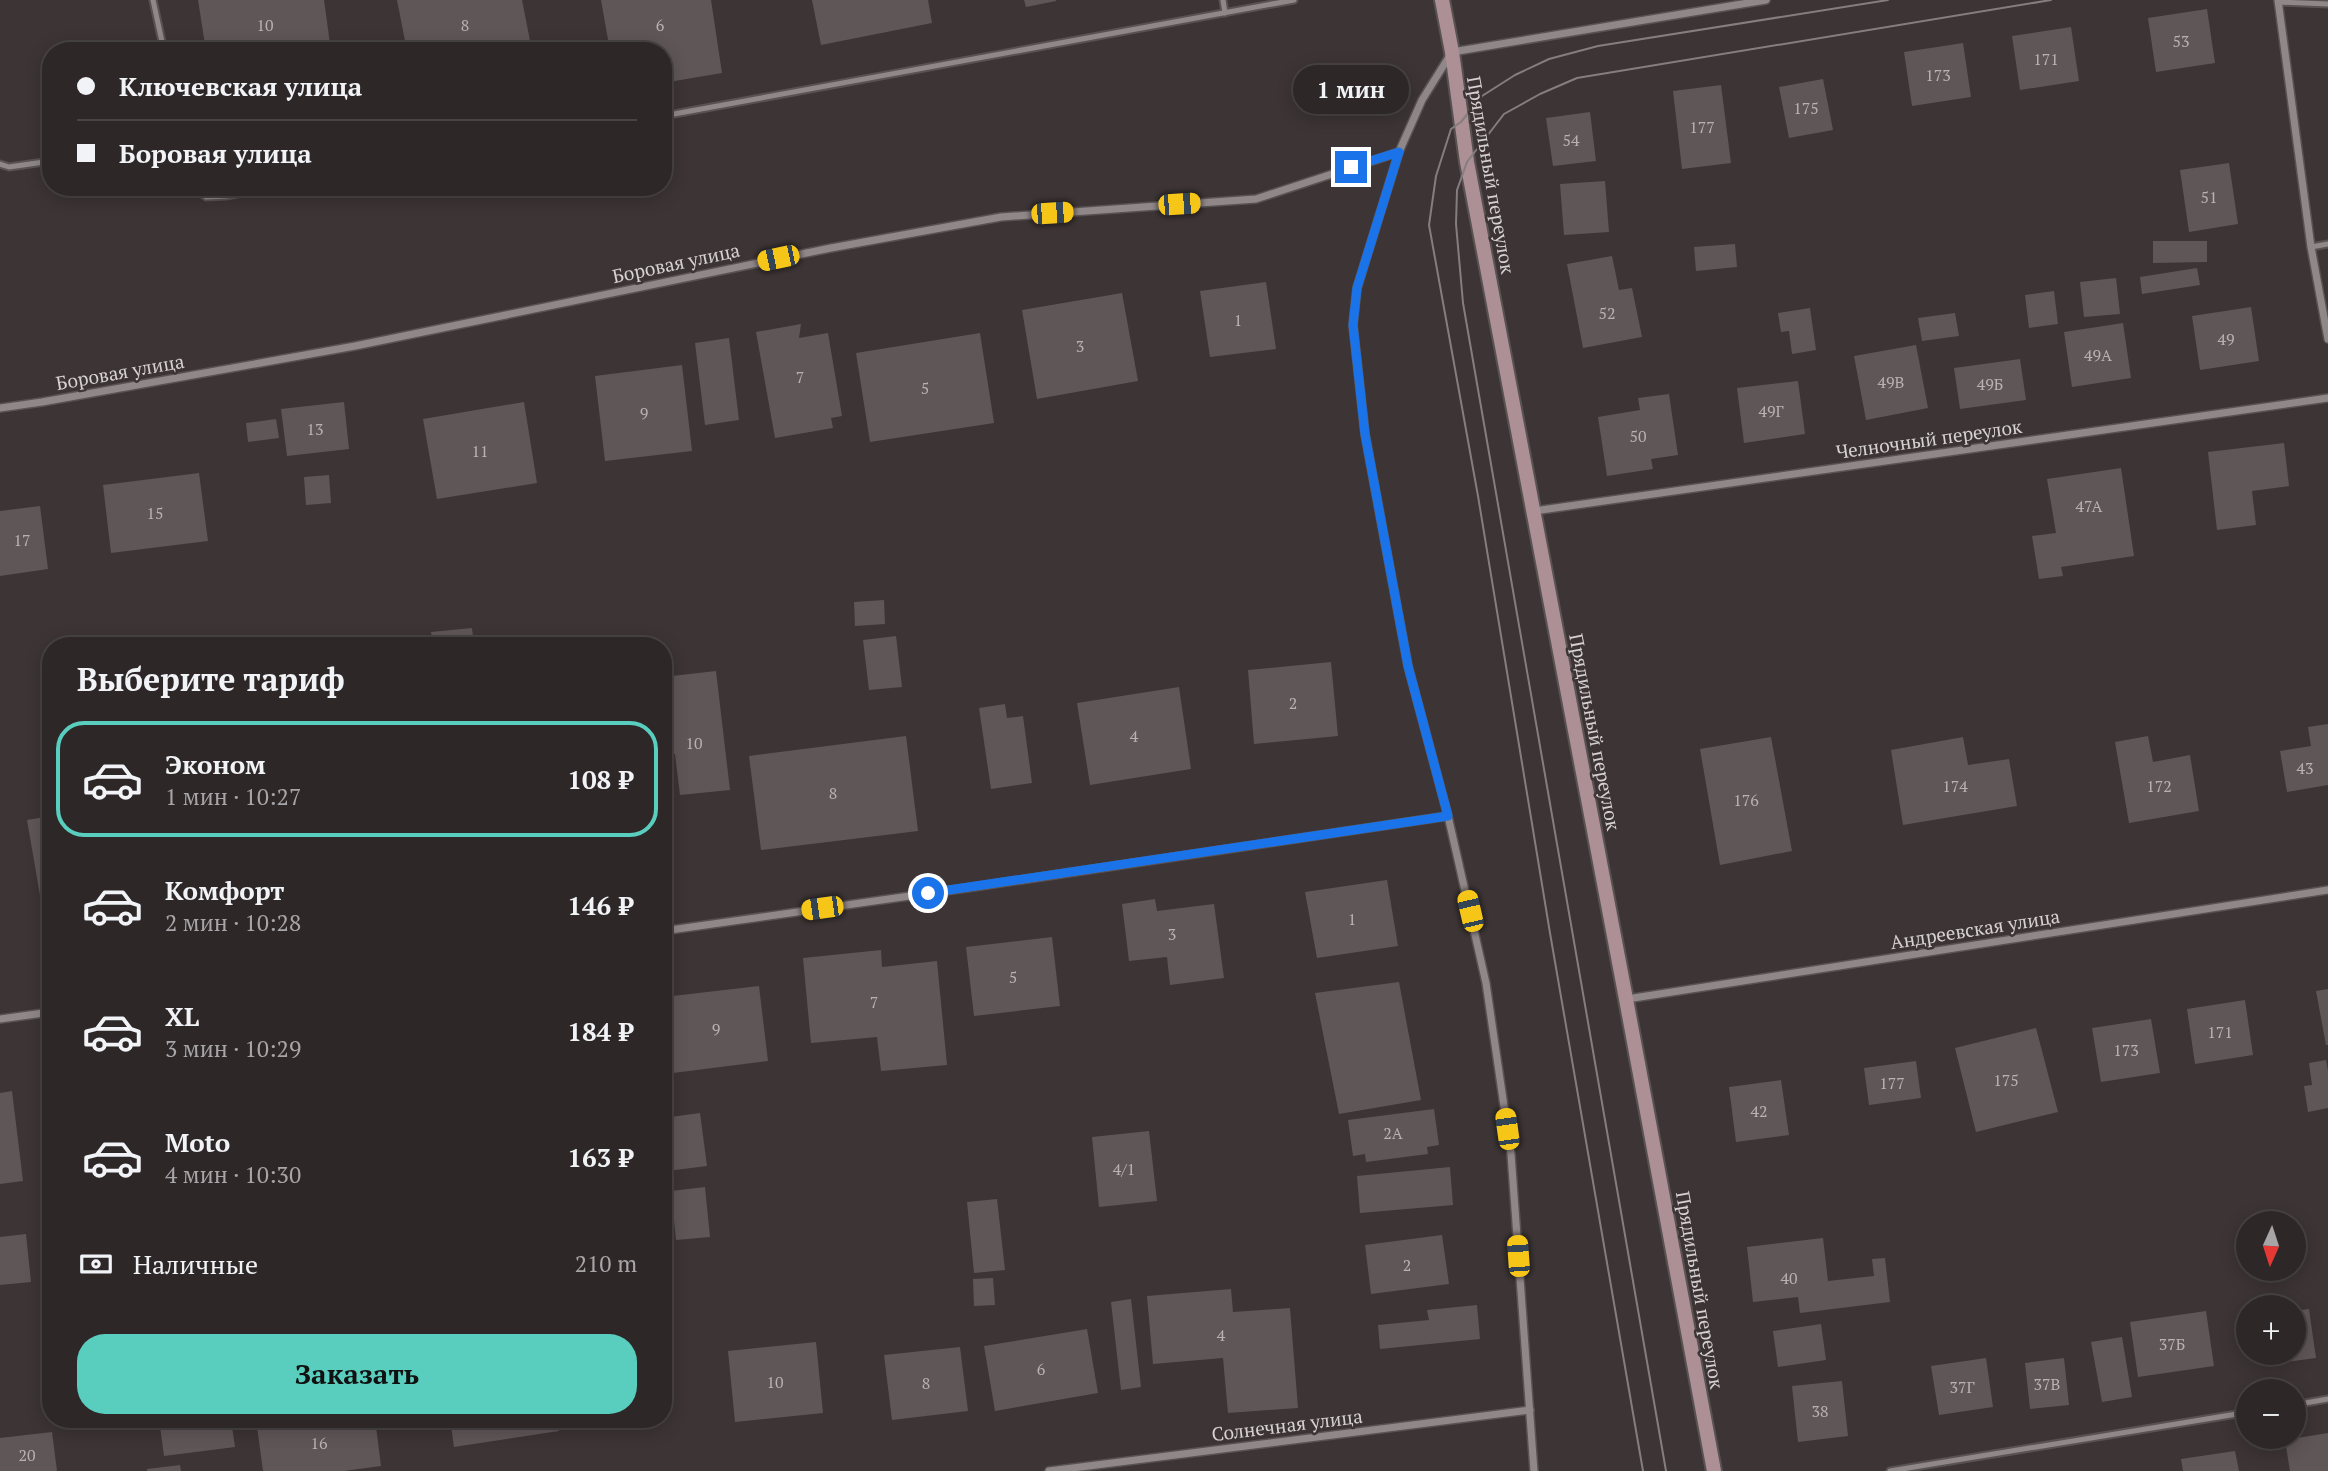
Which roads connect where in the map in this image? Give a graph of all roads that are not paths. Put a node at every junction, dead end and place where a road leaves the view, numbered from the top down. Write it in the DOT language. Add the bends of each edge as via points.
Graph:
graph roads {
  1 [pos="153,0"];
  2 [pos="1223,0"];
  3 [pos="1294,0"];
  4 [pos="1442,0"];
  5 [pos="1766,0"];
  6 [pos="2278,1"];
  7 [pos="2328,4"];
  8 [pos="1225,13"];
  9 [pos="162,42"];
  10 [pos="1452,52"];
  11 [pos="672,114"];
  12 [pos="1399,152"];
  13 [pos="42,162"];
  14 [pos="0,164"];
  15 [pos="205,196"];
  16 [pos="226,196"];
  17 [pos="2328,244"];
  18 [pos="2311,247"];
  19 [pos="2328,339"];
  20 [pos="2328,398"];
  21 [pos="0,408"];
  22 [pos="1534,512"];
  23 [pos="1448,816"];
  24 [pos="2328,890"];
  25 [pos="672,930"];
  26 [pos="1626,999"];
  27 [pos="42,1013"];
  28 [pos="0,1019"];
  29 [pos="2328,1399"];
  30 [pos="2306,1403"];
  31 [pos="1530,1410"];
  32 [pos="2236,1414"];
  33 [pos="1049,1471"];
  34 [pos="1534,1471"];
  35 [pos="1713,1471"];
  36 [pos="1890,1471"];
  1 -- 9 [label="lane"];
  2 -- 8 [label="lane"];
  3 -- 8 [label="lane"];
  4 -- 10 [label="street, Прядильный переулок"];
  5 -- 10 [label="street"];
  6 -- 7 [label="lane"];
  6 -- 18 [label="street"];
  8 -- 11 [label="lane"];
  10 -- 12 [label="street" via="1422,100"];
  10 -- 22 [label="street, Прядильный переулок" via="1467,162"];
  12 -- 21 [label="street, Боровая улица" via="1256,199 1001,216 355,346"];
  12 -- 23 [label="street" via="1357,288 1353,325 1365,434 1405,652"];
  13 -- 14 [label="lane"];
  15 -- 16 [label="lane"];
  17 -- 18 [label="lane"];
  18 -- 19 [label="street"];
  20 -- 22 [label="street, Челночный переулок"];
  22 -- 26 [label="street, Прядильный переулок"];
  23 -- 25 [label="street"];
  23 -- 31 [label="street" via="1486,983 1511,1154"];
  24 -- 26 [label="street, Андреевская улица"];
  26 -- 35 [label="street, Прядильный переулок"];
  27 -- 28 [label="street"];
  29 -- 30 [label="lane"];
  31 -- 33 [label="street, Солнечная улица"];
  31 -- 34 [label="street"];
  32 -- 36 [label="lane"];
}
